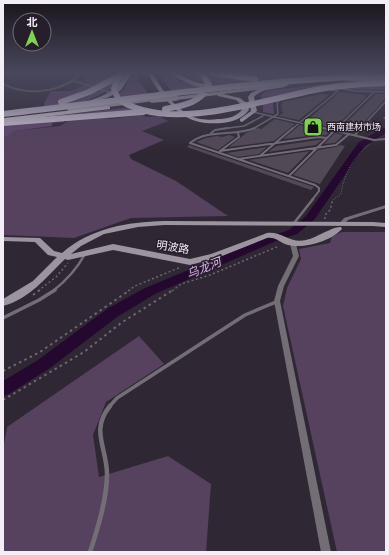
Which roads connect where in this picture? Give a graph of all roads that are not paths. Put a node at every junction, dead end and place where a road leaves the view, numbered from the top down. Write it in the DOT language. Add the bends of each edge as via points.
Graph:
graph roads {
  1 [pos="70,99"];
  2 [pos="100,99"];
  3 [pos="119,99"];
  4 [pos="127,99"];
  5 [pos="153,99"];
  6 [pos="160,99"];
  7 [pos="168,99"];
  8 [pos="184,99"];
  9 [pos="198,99"];
  10 [pos="235,99"];
  11 [pos="252,99"];
  12 [pos="281,99"];
  13 [pos="285,99"];
  14 [pos="328,99"];
  15 [pos="367,99"];
  16 [pos="386,101"];
  17 [pos="69,109"];
  18 [pos="253,112"];
  19 [pos="3,113"];
  20 [pos="264,116"];
  21 [pos="276,116"];
  22 [pos="3,121"];
  23 [pos="300,122"];
  24 [pos="336,131"];
  25 [pos="211,133"];
  26 [pos="237,133"];
  27 [pos="349,134"];
  28 [pos="355,135"];
  29 [pos="327,138"];
  30 [pos="386,140"];
  31 [pos="276,143"];
  32 [pos="319,147"];
  33 [pos="219,152"];
  34 [pos="260,156"];
  35 [pos="238,159"];
  36 [pos="289,176"];
  37 [pos="386,206"];
  38 [pos="295,223"];
  39 [pos="386,225"];
  40 [pos="340,227"];
  41 [pos="3,239"];
  42 [pos="290,243"];
  43 [pos="85,254"];
  44 [pos="63,256"];
  45 [pos="277,301"];
  46 [pos="3,303"];
  47 [pos="3,318"];
  48 [pos="90,552"];
  49 [pos="326,552"];
  1 -- 19 [label="highway, bridge"];
  2 -- 17 [label="main road"];
  3 -- 12 [label="highway, bridge" via="144,110 180,114 235,109"];
  4 -- 19 [label="highway, bridge"];
  5 -- 17 [label="main road, bridge"];
  6 -- 18 [label="main road" via="175,116 204,124 226,123 242,119"];
  7 -- 10 [label="main road" via="182,114 206,121 239,116 247,109 243,102"];
  8 -- 22 [label="highway, bridge"];
  9 -- 22 [label="highway, bridge" via="178,106 137,112"];
  11 -- 18 [label="main road"];
  13 -- 21 [label="lane" via="277,103"];
  14 -- 23 [label="lane"];
  15 -- 24 [label="lane"];
  16 -- 28 [label="lane"];
  17 -- 19 [label="highway"];
  17 -- 22 [label="highway"];
  18 -- 21 [label="lane"];
  20 -- 25 [label="lane" via="248,124"];
  21 -- 23 [label="lane"];
  21 -- 26 [label="lane" via="259,127"];
  23 -- 24 [label="lane"];
  23 -- 31 [label="lane"];
  24 -- 27 [label="lane"];
  24 -- 29 [label="lane"];
  25 -- 26 [label="lane"];
  25 -- 33 [label="lane" via="201,135 190,143"];
  26 -- 33 [label="lane" via="239,137"];
  27 -- 28 [label="lane"];
  27 -- 32 [label="lane" via="339,143"];
  28 -- 30 [label="lane"];
  29 -- 31 [label="lane"];
  29 -- 32 [label="lane"];
  31 -- 33 [label="lane"];
  31 -- 34 [label="lane"];
  32 -- 34 [label="lane"];
  32 -- 36 [label="lane"];
  33 -- 35 [label="lane"];
  34 -- 35 [label="lane"];
  35 -- 36 [label="lane"];
  36 -- 38 [label="lane" via="319,188 319,192"];
  37 -- 40 [label="street" via="346,219"];
  38 -- 40 [label="street" via="325,221"];
  38 -- 44 [label="street" via="130,225 93,236"];
  39 -- 40 [label="street"];
  40 -- 42 [label="street" via="304,243"];
  41 -- 44 [label="street" via="37,240 51,252"];
  42 -- 43 [label="street, 明波路" via="277,235 267,236 200,261 113,247"];
  42 -- 45 [label="street" via="296,256 281,286"];
  43 -- 44 [label="street, 明波路"];
  43 -- 47 [label="lane" via="69,279 40,300"];
  44 -- 46 [label="street" via="29,290"];
  45 -- 48 [label="lane" via="245,315 130,389 117,398 106,411 99,433 107,473 100,522"];
  45 -- 49 [label="street"];
}
